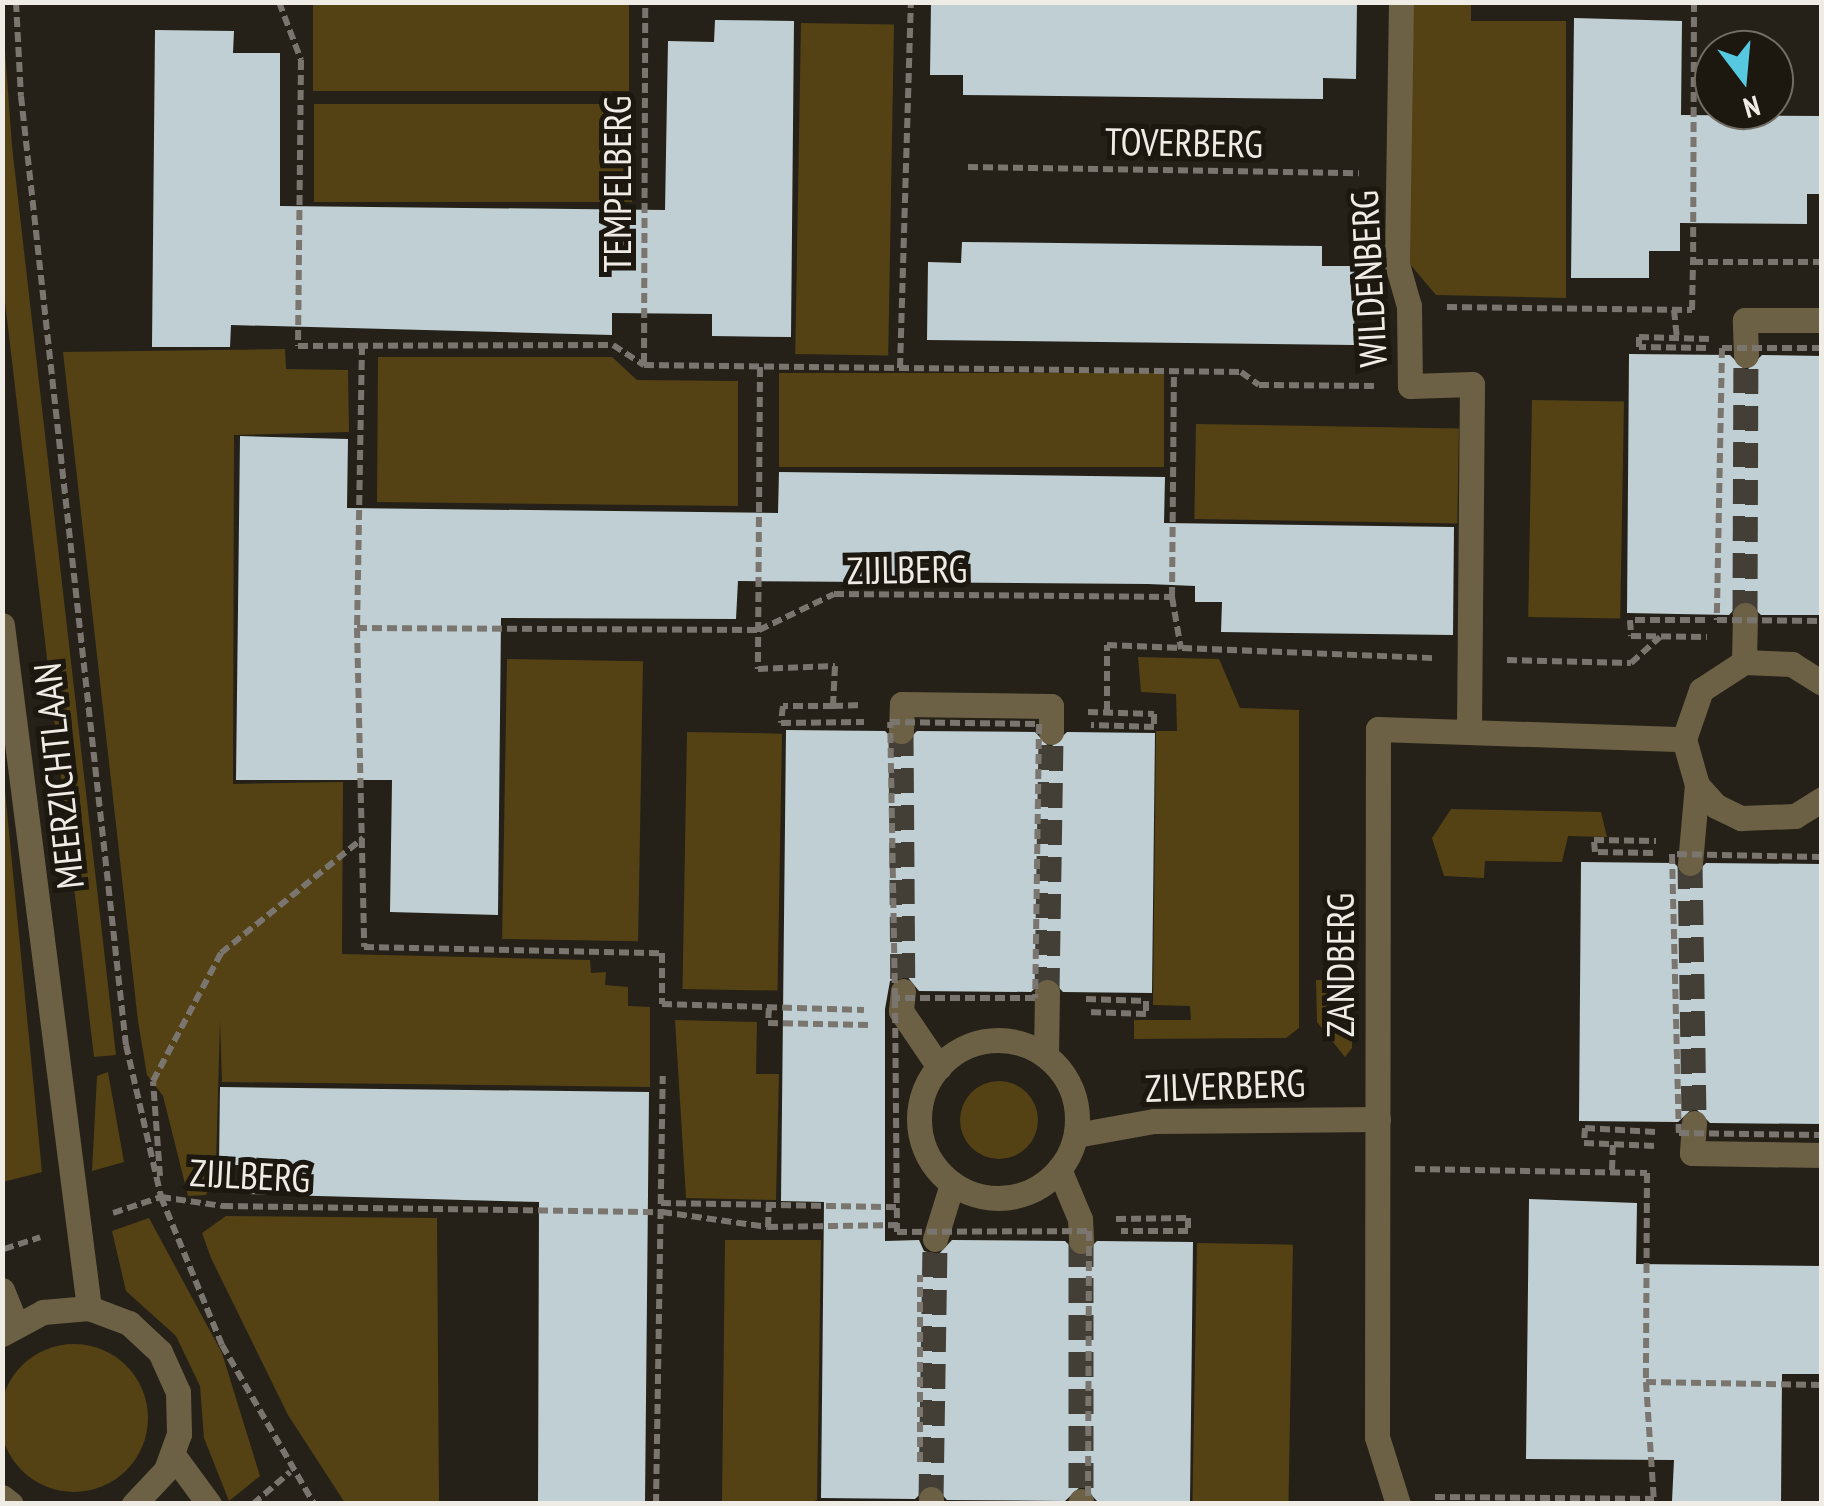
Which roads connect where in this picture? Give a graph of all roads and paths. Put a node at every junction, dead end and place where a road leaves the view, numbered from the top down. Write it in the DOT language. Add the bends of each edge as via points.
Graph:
graph roads {
  1 [pos="16,2"];
  2 [pos="279,2"];
  3 [pos="645,2"];
  4 [pos="911,2"];
  5 [pos="1401,2"];
  6 [pos="1694,2"];
  7 [pos="968,166"];
  8 [pos="1400,174"];
  9 [pos="1693,262"];
  10 [pos="1822,262"];
  11 [pos="1409,306"];
  12 [pos="1674,310"];
  13 [pos="1822,320"];
  14 [pos="1677,338"];
  15 [pos="362,345"];
  16 [pos="1738,347"];
  17 [pos="1822,348"];
  18 [pos="644,365"];
  19 [pos="760,367"];
  20 [pos="900,368"];
  21 [pos="1174,371"];
  22 [pos="1410,386"];
  23 [pos="1172,596"];
  24 [pos="1716,620"];
  25 [pos="1822,621"];
  26 [pos="2,625"];
  27 [pos="357,628"];
  28 [pos="759,630"];
  29 [pos="1660,636"];
  30 [pos="1744,638"];
  31 [pos="1181,650"];
  32 [pos="1471,659"];
  33 [pos="1822,683"];
  34 [pos="833,706"];
  35 [pos="1107,711"];
  36 [pos="898,719"];
  37 [pos="1050,723"];
  38 [pos="1077,725"];
  39 [pos="1468,730"];
  40 [pos="1684,740"];
  41 [pos="1697,785"];
  42 [pos="1822,799"];
  43 [pos="364,838"];
  44 [pos="1685,853"];
  45 [pos="1822,856"];
  46 [pos="1051,1000"];
  47 [pos="899,1007"];
  48 [pos="769,1008"];
  49 [pos="1046,1056"];
  50 [pos="939,1066"];
  51 [pos="663,1076"];
  52 [pos="1378,1119"];
  53 [pos="1688,1134"];
  54 [pos="1822,1135"];
  55 [pos="1076,1136"];
  56 [pos="1613,1145"];
  57 [pos="1822,1155"];
  58 [pos="1059,1169"];
  59 [pos="1378,1169"];
  60 [pos="1612,1170"];
  61 [pos="952,1184"];
  62 [pos="161,1197"];
  63 [pos="770,1204"];
  64 [pos="898,1207"];
  65 [pos="661,1208"];
  66 [pos="768,1227"];
  67 [pos="1083,1230"];
  68 [pos="927,1239"];
  69 [pos="2,1290"];
  70 [pos="89,1308"];
  71 [pos="9,1329"];
  72 [pos="1646,1382"];
  73 [pos="1822,1385"];
  74 [pos="173,1455"];
  75 [pos="920,1466"];
  76 [pos="290,1472"];
  77 [pos="2,1497"];
  78 [pos="1396,1501"];
  79 [pos="1654,1501"];
  80 [pos="1083,1503"];
  81 [pos="11,1504"];
  82 [pos="134,1504"];
  83 [pos="209,1504"];
  84 [pos="253,1504"];
  85 [pos="314,1504"];
  86 [pos="656,1504"];
  1 -- 62 [label="path, MEERZICHTLAAN" via="23,116 126,1044"];
  2 -- 15 [label="path" via="302,60 298,346"];
  3 -- 18 [label="path, TEMPELBERG"];
  4 -- 20 [label="path"];
  5 -- 8 [label="street, WILDENBERG"];
  6 -- 9 [label="path"];
  7 -- 8 [label="path, TOVERBERG"];
  8 -- 11 [label="street, WILDENBERG" via="1397,264"];
  9 -- 10 [label="path"];
  9 -- 12 [label="path" via="1692,310"];
  11 -- 12 [label="path"];
  11 -- 22 [label="street, WILDENBERG"];
  12 -- 14 [label="path"];
  13 -- 16 [label="street" via="1744,320"];
  14 -- 16 [label="path"];
  14 -- 16 [label="path" via="1639,338 1639,347"];
  15 -- 18 [label="path" via="612,345"];
  15 -- 27 [label="path"];
  16 -- 17 [label="path, bridge"];
  16 -- 24 [label="path, bridge"];
  18 -- 19 [label="path"];
  19 -- 20 [label="path"];
  19 -- 28 [label="path"];
  20 -- 21 [label="path"];
  21 -- 22 [label="path" via="1241,372 1259,386"];
  21 -- 23 [label="path"];
  22 -- 32 [label="street, WILDENBERG" via="1472,384"];
  23 -- 28 [label="path, ZIJLBERG" via="834,594"];
  23 -- 31 [label="path"];
  24 -- 25 [label="path, bridge"];
  24 -- 29 [label="path" via="1630,620 1631,636"];
  26 -- 70 [label="street, MEERZICHTLAAN"];
  27 -- 28 [label="path, ZIJLBERG"];
  27 -- 43 [label="path"];
  28 -- 34 [label="path" via="758,669 834,666"];
  29 -- 30 [label="path"];
  29 -- 32 [label="path" via="1631,663"];
  30 -- 33 [label="street"];
  30 -- 40 [label="street" via="1701,690"];
  31 -- 32 [label="path"];
  31 -- 35 [label="path" via="1107,645"];
  32 -- 39 [label="street, WILDENBERG"];
  34 -- 36 [label="path"];
  34 -- 36 [label="path" via="784,706 780,723"];
  36 -- 37 [label="path, bridge"];
  36 -- 37 [label="street" via="1052,706"];
  36 -- 47 [label="path, bridge"];
  37 -- 38 [label="path" via="1154,714 1154,727"];
  37 -- 46 [label="path, bridge"];
  39 -- 40 [label="street, ZANDBERG"];
  39 -- 52 [label="street, ZANDBERG" via="1378,729"];
  40 -- 41 [label="street"];
  41 -- 42 [label="street" via="1716,806 1768,822 1796,816"];
  41 -- 44 [label="street"];
  43 -- 48 [label="path" via="364,947 662,953 662,1004"];
  43 -- 62 [label="path, ZIJLBERG" via="220,953 153,1081"];
  44 -- 44 [label="path" via="1594,840 1595,852"];
  44 -- 45 [label="path, bridge"];
  44 -- 53 [label="path, bridge"];
  46 -- 46 [label="path" via="1146,1001 1146,1014"];
  46 -- 47 [label="path, bridge"];
  46 -- 49 [label="street"];
  47 -- 48 [label="path"];
  47 -- 48 [label="path" via="768,1023"];
  47 -- 50 [label="street"];
  47 -- 64 [label="path, bridge"];
  49 -- 50 [label="street" via="1002,1040 957,1052"];
  49 -- 55 [label="street" via="1072,1092"];
  50 -- 61 [label="street" via="918,1115 928,1154"];
  51 -- 65 [label="path"];
  52 -- 55 [label="street, ZILVERBERG" via="1154,1121"];
  52 -- 59 [label="street, ZANDBERG"];
  53 -- 54 [label="path, bridge"];
  53 -- 56 [label="path"];
  53 -- 56 [label="path" via="1584,1128 1584,1143"];
  53 -- 57 [label="street" via="1692,1153"];
  55 -- 58 [label="street"];
  56 -- 60 [label="path"];
  58 -- 61 [label="street" via="1020,1195 973,1194"];
  58 -- 67 [label="street"];
  59 -- 60 [label="path"];
  59 -- 78 [label="street, ZANDBERG" via="1378,1437"];
  60 -- 72 [label="path" via="1647,1173"];
  61 -- 68 [label="street"];
  62 -- 65 [label="path, ZIJLBERG" via="223,1206"];
  62 -- 76 [label="path, MEERZICHTLAAN" via="222,1345"];
  63 -- 64 [label="path"];
  63 -- 65 [label="path"];
  63 -- 66 [label="path"];
  64 -- 68 [label="path, bridge" via="897,1232"];
  65 -- 66 [label="path, ZIJLBERG"];
  65 -- 86 [label="path"];
  66 -- 68 [label="path, ZIJLBERG"];
  67 -- 67 [label="path" via="1188,1218 1188,1231"];
  67 -- 68 [label="path, ZIJLBERG, bridge"];
  67 -- 80 [label="path, bridge"];
  68 -- 75 [label="path"];
  69 -- 71 [label="street"];
  70 -- 71 [label="street" via="58,1308"];
  70 -- 74 [label="street" via="129,1323 172,1371 180,1413"];
  72 -- 73 [label="path"];
  72 -- 79 [label="path"];
  74 -- 82 [label="street"];
  74 -- 83 [label="street"];
  76 -- 84 [label="path"];
  76 -- 85 [label="path, MEERZICHTLAAN"];
  77 -- 81 [label="street"];
  78 -- 79 [label="path"];
}
